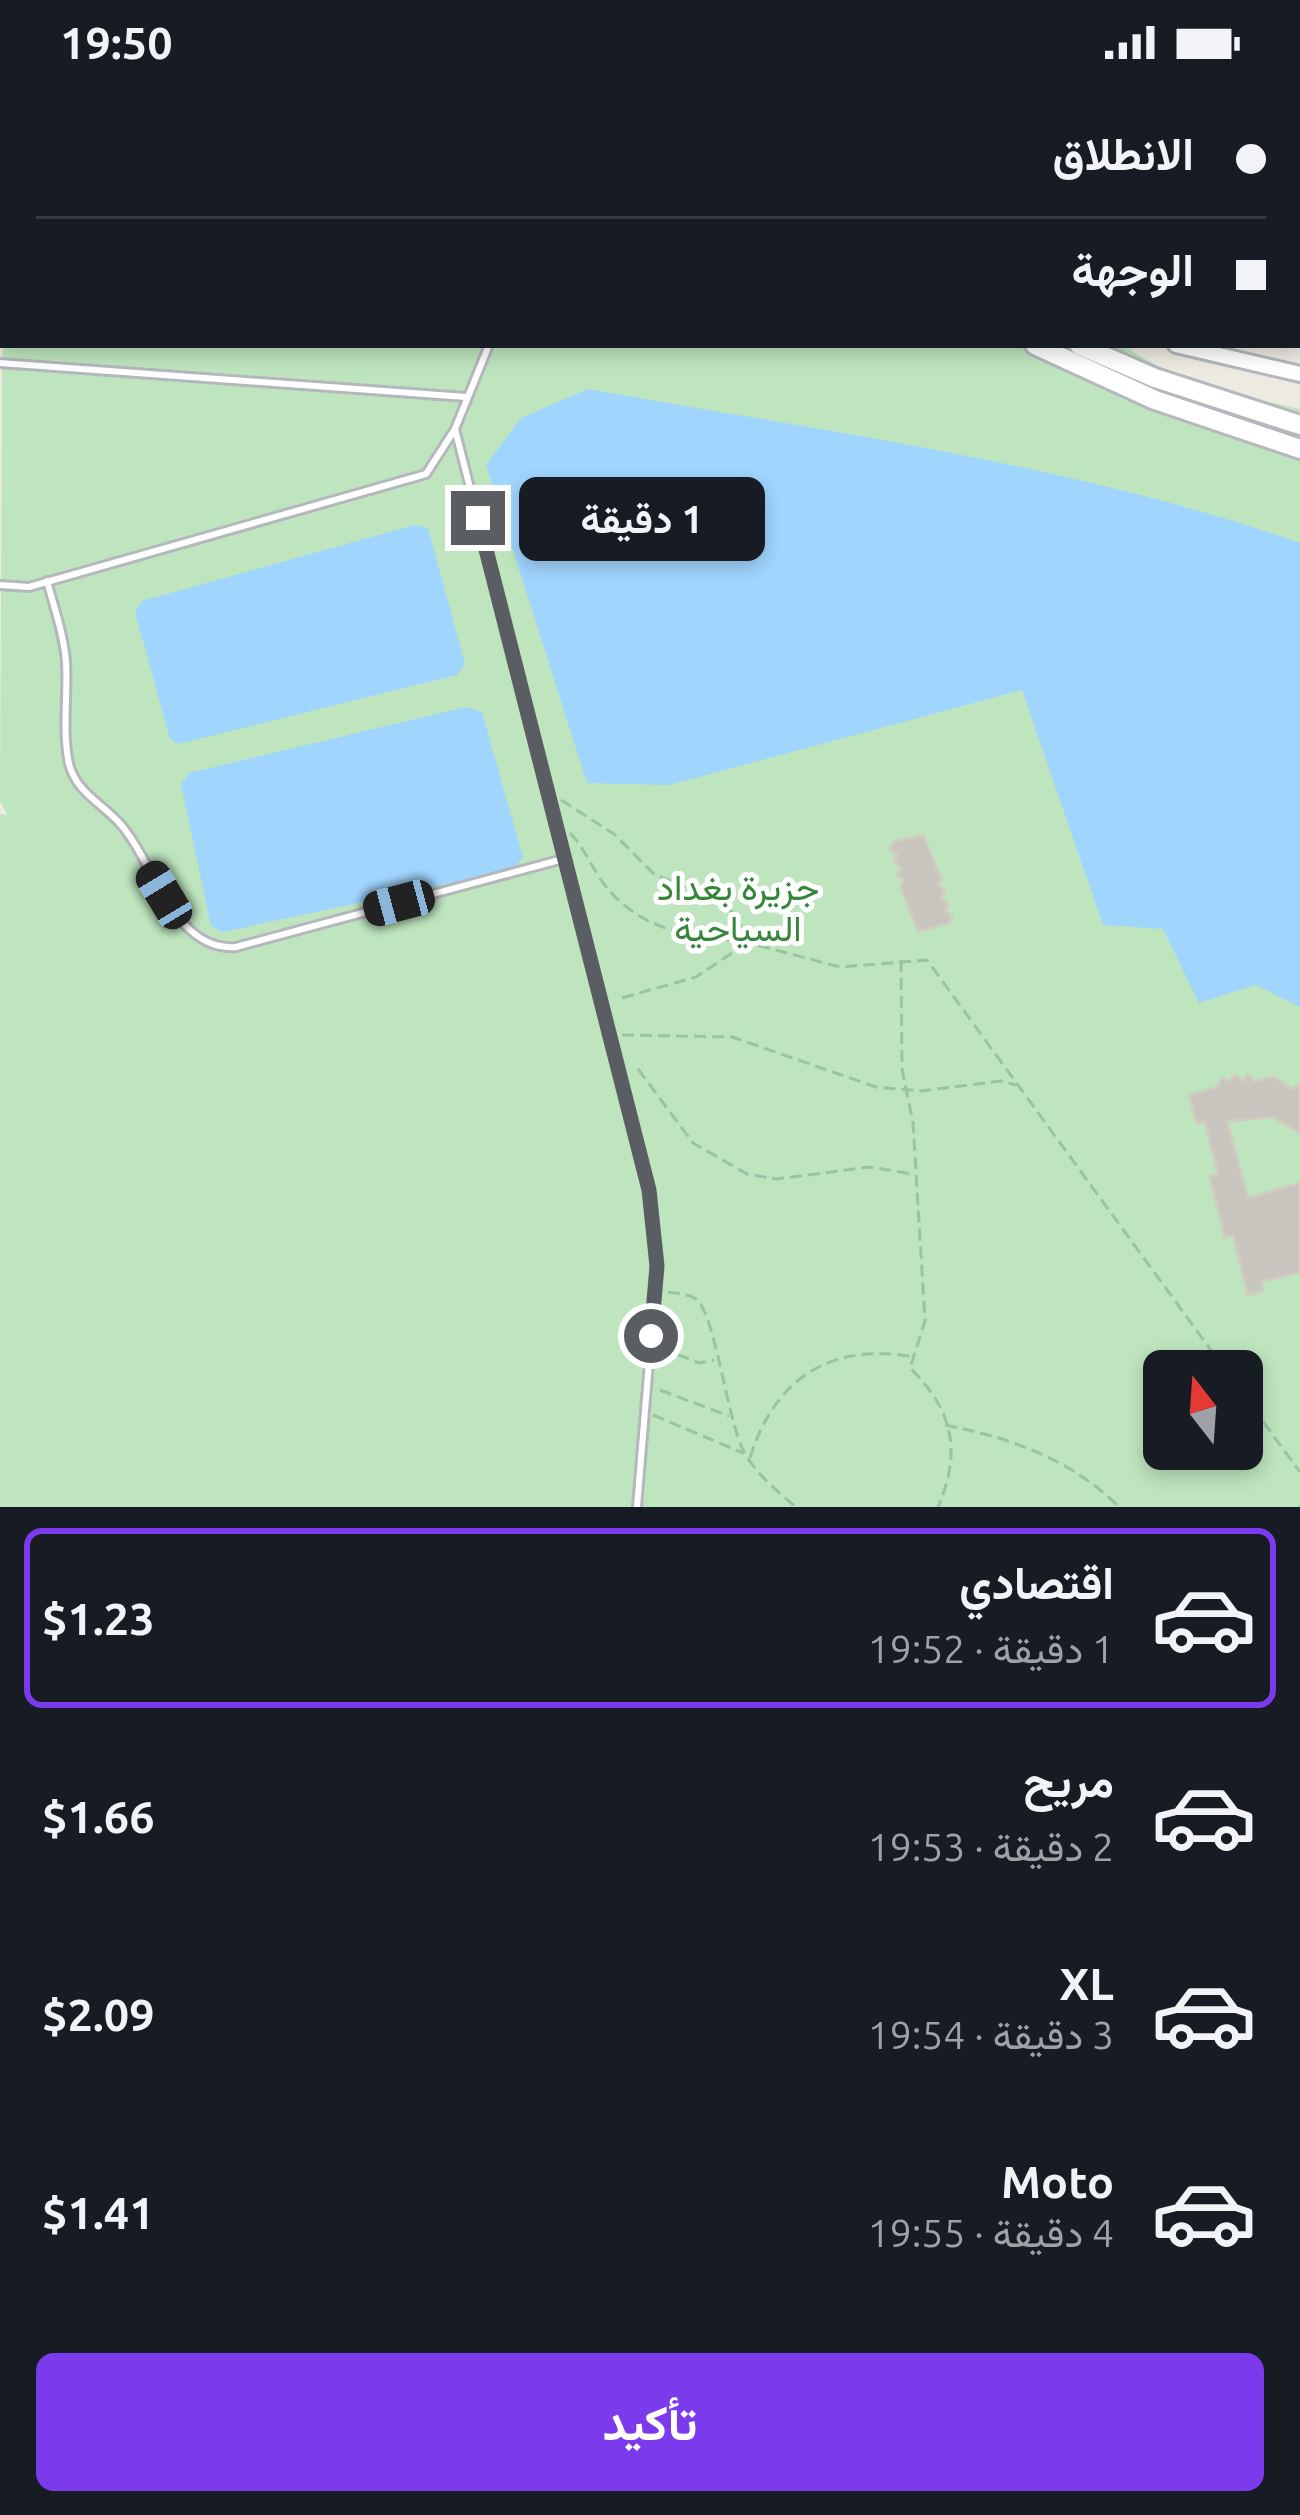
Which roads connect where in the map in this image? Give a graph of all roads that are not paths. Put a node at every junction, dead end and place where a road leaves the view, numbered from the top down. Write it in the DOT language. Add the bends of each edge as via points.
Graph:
graph roads {
  1 [pos="487,348"];
  2 [pos="1042,348"];
  3 [pos="1086,348"];
  4 [pos="1189,348"];
  5 [pos="0,364"];
  6 [pos="1300,374"];
  7 [pos="466,397"];
  8 [pos="1300,425"];
  9 [pos="455,429"];
  10 [pos="1300,449"];
  11 [pos="47,581"];
  12 [pos="0,585"];
  13 [pos="562,859"];
  14 [pos="637,1507"];
  1 -- 7 [label="lane"];
  2 -- 10 [label="main road" via="1155,400"];
  3 -- 8 [label="main road"];
  4 -- 6 [label="street"];
  5 -- 7 [label="lane"];
  7 -- 9 [label="lane"];
  9 -- 11 [label="lane" via="426,473"];
  9 -- 13 [label="lane"];
  11 -- 12 [label="lane"];
  11 -- 13 [label="lane" via="66,655 70,765 82,791 122,824 177,916 200,938 236,946"];
  13 -- 14 [label="lane" via="656,1240"];
}
